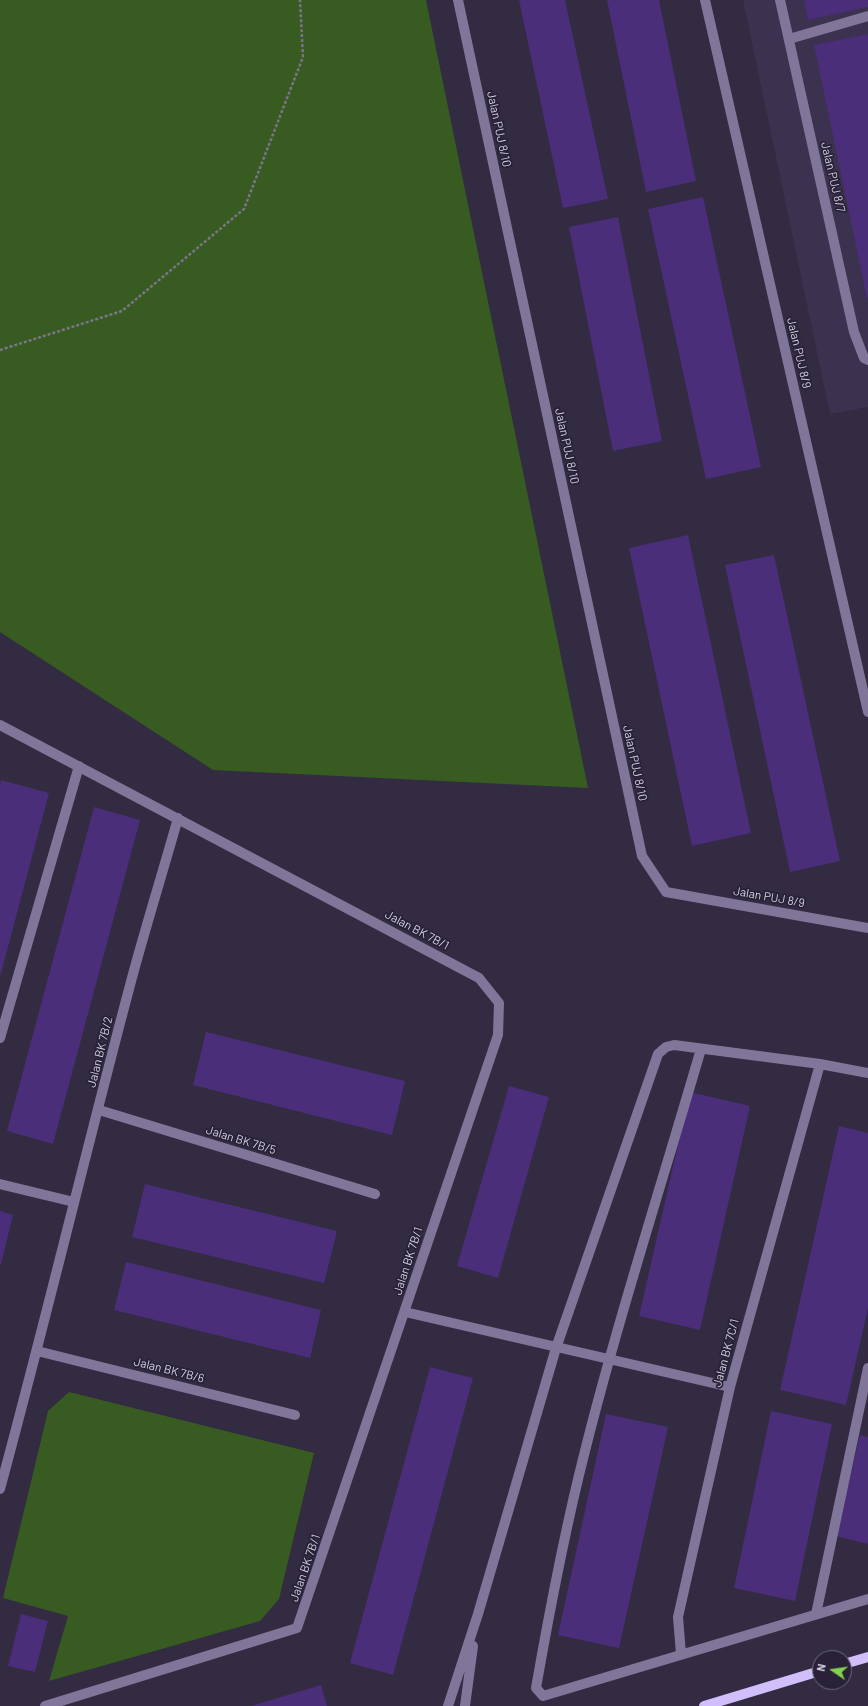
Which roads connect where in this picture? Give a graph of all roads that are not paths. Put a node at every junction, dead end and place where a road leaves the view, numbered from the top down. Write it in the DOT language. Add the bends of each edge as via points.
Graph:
graph roads {
  1 [pos="458,0"];
  2 [pos="705,0"];
  3 [pos="780,0"];
  4 [pos="868,16"];
  5 [pos="788,40"];
  6 [pos="866,359"];
  7 [pos="868,712"];
  8 [pos="0,725"];
  9 [pos="79,766"];
  10 [pos="178,818"];
  11 [pos="666,892"];
  12 [pos="868,928"];
  13 [pos="0,1038"];
  14 [pos="701,1049"];
  15 [pos="820,1064"];
  16 [pos="868,1073"];
  17 [pos="99,1110"];
  18 [pos="0,1184"];
  19 [pos="375,1194"];
  20 [pos="74,1202"];
  21 [pos="405,1312"];
  22 [pos="556,1348"];
  23 [pos="37,1351"];
  24 [pos="609,1360"];
  25 [pos="868,1368"];
  26 [pos="730,1387"];
  27 [pos="295,1415"];
  28 [pos="0,1488"];
  29 [pos="868,1599"];
  30 [pos="478,1614"];
  31 [pos="816,1614"];
  32 [pos="681,1654"];
  33 [pos="868,1657"];
  34 [pos="852,1662"];
  35 [pos="812,1673"];
  36 [pos="45,1706"];
  37 [pos="448,1706"];
  38 [pos="465,1706"];
  39 [pos="704,1706"];
  1 -- 11 [label="street, Jalan PUJ 8/10" via="642,856"];
  2 -- 7 [label="street, Jalan PUJ 8/9"];
  3 -- 5 [label="street, Jalan PUJ 8/7"];
  4 -- 5 [label="street"];
  5 -- 6 [label="street, Jalan PUJ 8/7" via="854,332"];
  8 -- 9 [label="street"];
  9 -- 10 [label="street"];
  9 -- 13 [label="street"];
  10 -- 17 [label="street, Jalan BK 7B/2" via="129,989"];
  10 -- 21 [label="street, Jalan BK 7B/1" via="479,978 499,1003 498,1035"];
  11 -- 12 [label="street, Jalan PUJ 8/9"];
  14 -- 15 [label="street"];
  14 -- 22 [label="street" via="674,1045 666,1047 658,1054"];
  14 -- 24 [label="street"];
  15 -- 16 [label="street"];
  15 -- 26 [label="street, Jalan BK 7C/1"];
  17 -- 19 [label="street, Jalan BK 7B/5"];
  17 -- 20 [label="street, Jalan BK 7B/2"];
  18 -- 20 [label="street"];
  20 -- 23 [label="street, Jalan BK 7B/2"];
  21 -- 22 [label="street"];
  21 -- 36 [label="street, Jalan BK 7B/1" via="297,1628"];
  22 -- 24 [label="street"];
  22 -- 30 [label="street"];
  23 -- 27 [label="street, Jalan BK 7B/6"];
  23 -- 28 [label="street, Jalan BK 7B/2"];
  24 -- 26 [label="street"];
  24 -- 32 [label="street" via="554,1582 536,1688 543,1696"];
  25 -- 31 [label="street"];
  26 -- 32 [label="street, Jalan BK 7C/1" via="678,1618"];
  29 -- 31 [label="street"];
  30 -- 37 [label="street"];
  30 -- 38 [label="street"];
  31 -- 32 [label="street"];
  33 -- 34 [label="main road"];
  35 -- 39 [label="main road"];
}
